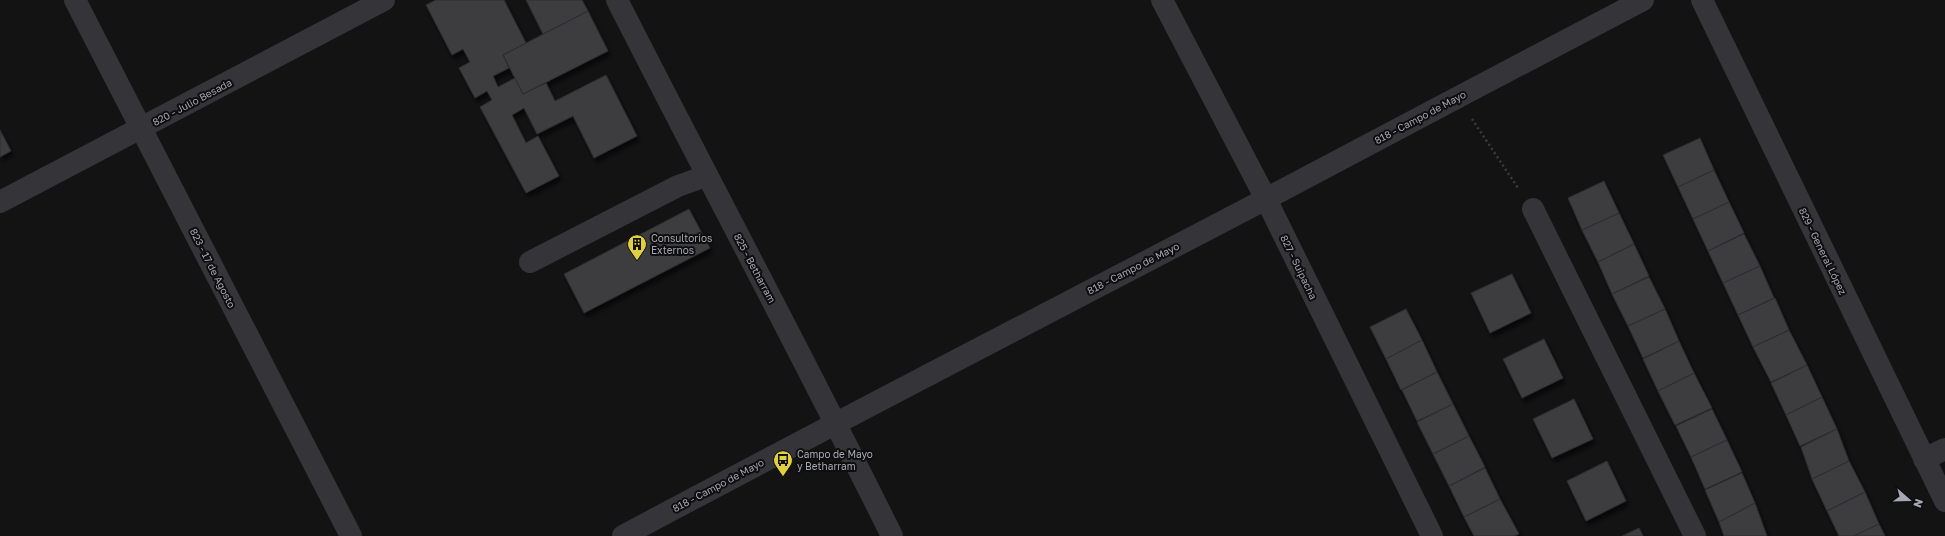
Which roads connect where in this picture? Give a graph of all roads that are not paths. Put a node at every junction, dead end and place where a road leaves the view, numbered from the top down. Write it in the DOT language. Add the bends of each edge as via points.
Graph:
graph roads {
  1 [pos="75,0"];
  2 [pos="384,0"];
  3 [pos="617,0"];
  4 [pos="1162,0"];
  5 [pos="1643,0"];
  6 [pos="1702,0"];
  7 [pos="141,129"];
  8 [pos="706,176"];
  9 [pos="1266,199"];
  10 [pos="0,202"];
  11 [pos="1533,210"];
  12 [pos="530,262"];
  13 [pos="836,422"];
  14 [pos="1945,449"];
  15 [pos="1924,459"];
  16 [pos="1945,501"];
  17 [pos="351,536"];
  18 [pos="623,536"];
  19 [pos="892,536"];
  20 [pos="1432,536"];
  21 [pos="1694,536"];
  1 -- 7 [label="street, 823 - 17 de Agosto"];
  2 -- 7 [label="street, 820 - Julio Besada"];
  3 -- 8 [label="street, 825 - Betharram"];
  4 -- 9 [label="street, 827 - Suipacha"];
  5 -- 9 [label="street, 818 - Campo de Mayo"];
  6 -- 15 [label="street, 829 - General López"];
  7 -- 10 [label="street, 820 - Julio Besada"];
  7 -- 17 [label="street, 823 - 17 de Agosto"];
  8 -- 12 [label="street" via="678,186"];
  8 -- 13 [label="street, 825 - Betharram"];
  9 -- 13 [label="street, 818 - Campo de Mayo"];
  9 -- 20 [label="street, 827 - Suipacha"];
  11 -- 21 [label="street"];
  13 -- 18 [label="street, 818 - Campo de Mayo"];
  13 -- 19 [label="street, 825 - Betharram"];
  14 -- 15 [label="street"];
  15 -- 16 [label="street, 829 - General López"];
}
